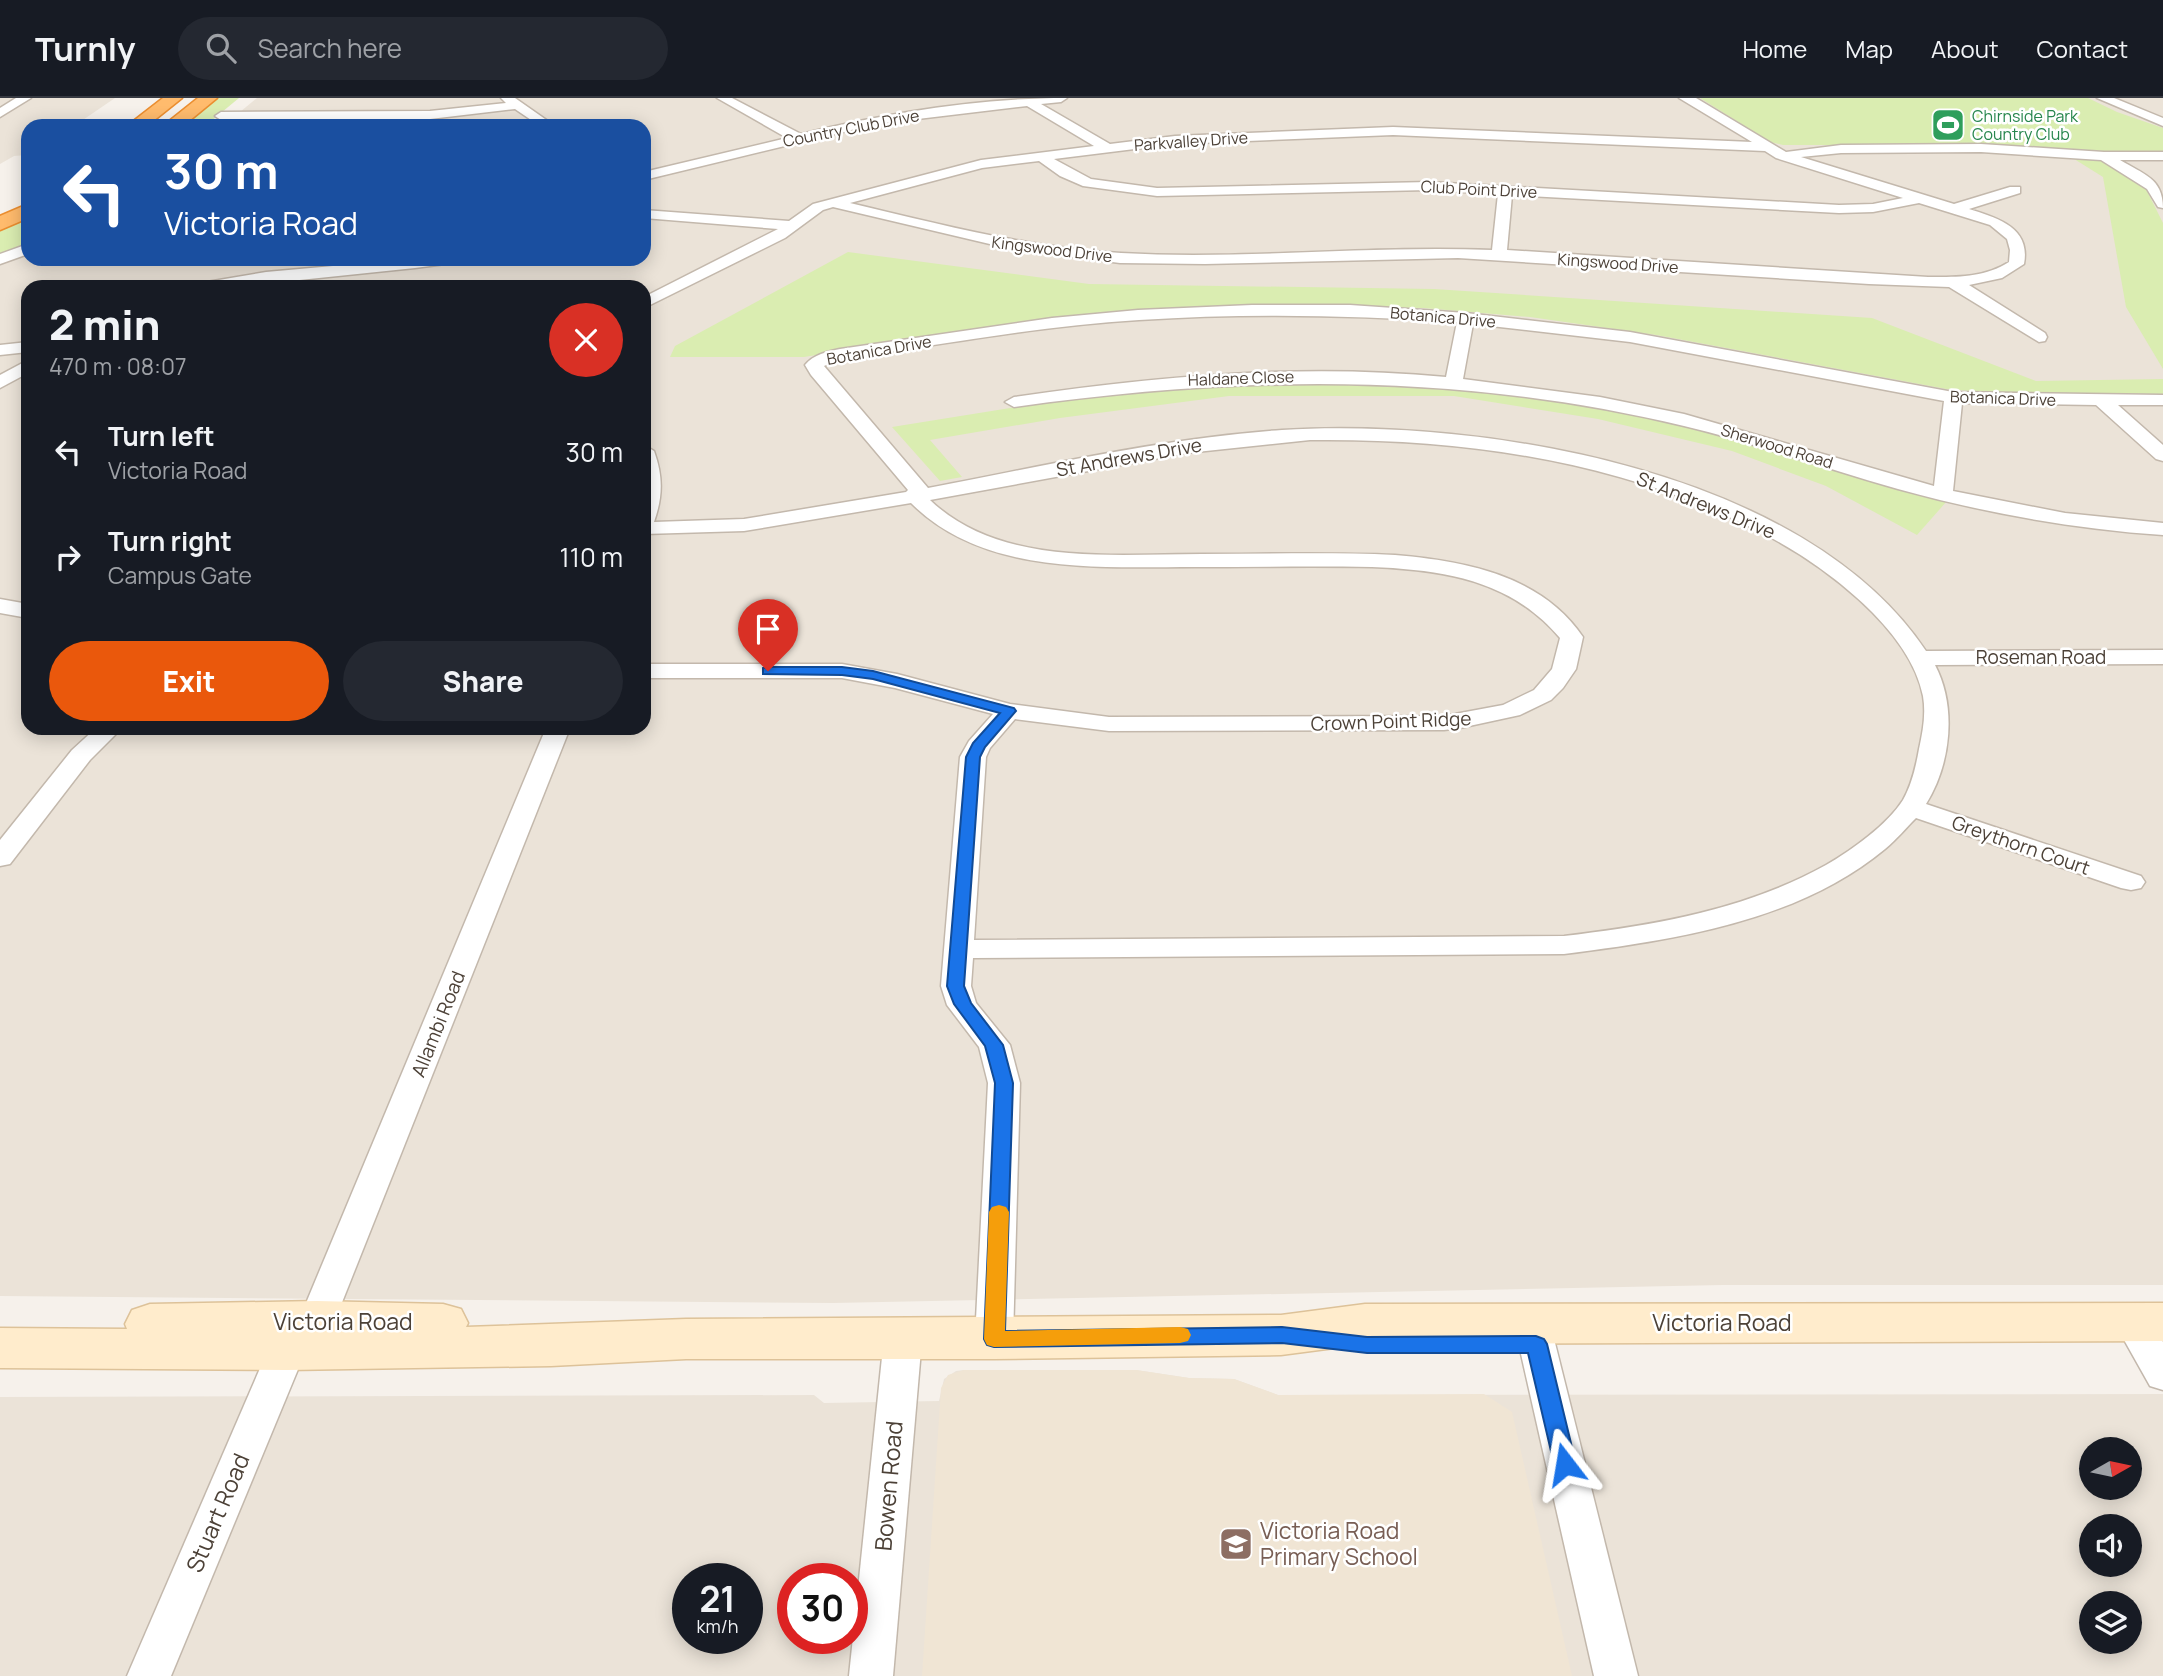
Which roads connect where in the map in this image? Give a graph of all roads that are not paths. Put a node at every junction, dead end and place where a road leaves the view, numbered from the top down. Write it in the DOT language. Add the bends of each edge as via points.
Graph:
graph roads {
  1 [pos="25,98"];
  2 [pos="174,98"];
  3 [pos="209,98"];
  4 [pos="723,98"];
  5 [pos="1061,98"];
  6 [pos="1686,98"];
  7 [pos="2103,98"];
  8 [pos="512,102"];
  9 [pos="1029,102"];
  10 [pos="237,104"];
  11 [pos="0,113"];
  12 [pos="221,116"];
  13 [pos="146,119"];
  14 [pos="181,119"];
  15 [pos="218,119"];
  16 [pos="324,119"];
  17 [pos="410,119"];
  18 [pos="538,119"];
  19 [pos="2163,122"];
  20 [pos="796,137"];
  21 [pos="1107,148"];
  22 [pos="1775,151"];
  23 [pos="2104,156"];
  24 [pos="2163,156"];
  25 [pos="1042,157"];
  26 [pos="651,174"];
  27 [pos="1505,190"];
  28 [pos="2015,190"];
  29 [pos="21,192"];
  30 [pos="1922,198"];
  31 [pos="0,203"];
  32 [pos="832,203"];
  33 [pos="2163,204"];
  34 [pos="1956,208"];
  35 [pos="21,214"];
  36 [pos="651,215"];
  37 [pos="0,224"];
  38 [pos="792,226"];
  39 [pos="21,252"];
  40 [pos="1499,256"];
  41 [pos="0,259"];
  42 [pos="304,266"];
  43 [pos="388,266"];
  44 [pos="363,269"];
  45 [pos="309,271"];
  46 [pos="242,280"];
  47 [pos="356,280"];
  48 [pos="1953,282"];
  49 [pos="651,299"];
  50 [pos="1466,318"];
  51 [pos="2039,337"];
  52 [pos="21,348"];
  53 [pos="0,350"];
  54 [pos="0,362"];
  55 [pos="21,363"];
  56 [pos="21,368"];
  57 [pos="1454,381"];
  58 [pos="0,383"];
  59 [pos="1953,397"];
  60 [pos="2101,400"];
  61 [pos="2163,400"];
  62 [pos="1028,404"];
  63 [pos="2163,455"];
  64 [pos="651,469"];
  65 [pos="925,493"];
  66 [pos="1942,494"];
  67 [pos="651,500"];
  68 [pos="651,528"];
  69 [pos="2163,529"];
  70 [pos="0,606"];
  71 [pos="21,610"];
  72 [pos="2163,657"];
  73 [pos="1918,658"];
  74 [pos="651,670"];
  75 [pos="1009,711"];
  76 [pos="102,735"];
  77 [pos="555,735"];
  78 [pos="1911,808"];
  79 [pos="9,835"];
  80 [pos="0,858"];
  81 [pos="2131,882"];
  82 [pos="958,949"];
  83 [pos="0,1329"];
  84 [pos="1534,1334"];
  85 [pos="302,1335"];
  86 [pos="903,1338"];
  87 [pos="994,1339"];
  88 [pos="2153,1342"];
  89 [pos="0,1348"];
  90 [pos="149,1676"];
  91 [pos="871,1676"];
  92 [pos="1616,1676"];
  1 -- 11 [label="street"];
  2 -- 13 [label="highway"];
  3 -- 14 [label="highway"];
  4 -- 20 [label="street"];
  5 -- 9 [label="street, Country Club Drive"];
  6 -- 22 [label="street, Kingswood Drive"];
  7 -- 19 [label="street"];
  8 -- 17 [label="street"];
  8 -- 18 [label="street"];
  9 -- 20 [label="street, Country Club Drive" via="876,120"];
  9 -- 21 [label="street"];
  10 -- 12 [label="street"];
  12 -- 15 [label="street"];
  12 -- 16 [label="street"];
  20 -- 26 [label="street, Country Club Drive"];
  21 -- 22 [label="street, Parkvalley Drive" via="1184,139 1401,131"];
  21 -- 25 [label="street, Parkvalley Drive"];
  22 -- 23 [label="street" via="1981,148"];
  22 -- 30 [label="street, Kingswood Drive"];
  23 -- 24 [label="street"];
  23 -- 33 [label="street" via="2152,186"];
  25 -- 27 [label="street, Club Point Drive" via="1088,183 1157,192 1429,186"];
  25 -- 32 [label="street, Parkvalley Drive" via="971,166"];
  27 -- 30 [label="street, Club Point Drive" via="1839,209 1898,205"];
  27 -- 40 [label="street"];
  28 -- 34 [label="street"];
  29 -- 31 [label="highway"];
  30 -- 34 [label="street, Kingswood Drive"];
  32 -- 38 [label="street, Parkvalley Drive"];
  32 -- 40 [label="street, Kingswood Drive" via="987,241 1090,256 1183,260 1433,253"];
  34 -- 48 [label="street, Kingswood Drive" via="2007,229 2019,248 2016,264 2009,269 1983,279"];
  35 -- 37 [label="highway"];
  36 -- 38 [label="street"];
  38 -- 49 [label="street, Parkvalley Drive"];
  39 -- 41 [label="street"];
  40 -- 48 [label="street, Kingswood Drive"];
  42 -- 45 [label="street"];
  43 -- 44 [label="street"];
  44 -- 45 [label="street"];
  44 -- 47 [label="street"];
  45 -- 46 [label="street"];
  48 -- 51 [label="street"];
  50 -- 57 [label="street"];
  50 -- 59 [label="street, Botanica Drive" via="1630,337"];
  50 -- 65 [label="street, Botanica Drive" via="1338,310 1154,314 1052,323 818,360 817,370"];
  52 -- 53 [label="street"];
  54 -- 55 [label="street"];
  56 -- 58 [label="street"];
  57 -- 62 [label="street, Haldane Close" via="1253,376 1104,388"];
  57 -- 66 [label="street, Sherwood Road" via="1572,397 1682,419"];
  59 -- 60 [label="street, Botanica Drive"];
  59 -- 66 [label="street"];
  60 -- 61 [label="street, Botanica Drive"];
  60 -- 63 [label="street"];
  64 -- 67 [label="street"];
  65 -- 68 [label="street, St Andrews Drive" via="756,524"];
  65 -- 73 [label="street, St Andrews Drive" via="1180,448 1283,436 1391,436 1523,450 1670,487 1786,537 1841,571 1881,608"];
  65 -- 75 [label="street, Crown Point Ridge" via="944,524 976,540 1058,558 1389,560 1446,566 1529,596 1572,637 1564,669 1547,691 1521,707 1444,723 1109,724"];
  66 -- 69 [label="street, Sherwood Road" via="2017,512"];
  70 -- 71 [label="street"];
  72 -- 73 [label="street, Roseman Road"];
  73 -- 78 [label="street, St Andrews Drive" via="1934,690 1938,719 1928,772"];
  74 -- 75 [label="street, Crown Point Ridge" via="842,671"];
  75 -- 82 [label="street" via="973,757"];
  76 -- 79 [label="street"];
  77 -- 85 [label="street, Allambi Road"];
  78 -- 81 [label="street, Greythorn Court"];
  78 -- 82 [label="street, St Andrews Drive" via="1872,845 1830,874 1722,918 1629,938 1564,945"];
  79 -- 80 [label="street"];
  82 -- 87 [label="street" via="956,986 962,1004 994,1045 1004,1083"];
  83 -- 85 [label="main road, Victoria Road"];
  84 -- 87 [label="main road, Victoria Road" via="1367,1345 1282,1335"];
  84 -- 88 [label="main road, Victoria Road"];
  84 -- 92 [label="street"];
  85 -- 86 [label="main road, Victoria Road" via="551,1346 686,1339"];
  85 -- 89 [label="main road, Victoria Road"];
  85 -- 90 [label="street, Stuart Road"];
  86 -- 87 [label="main road, Victoria Road"];
  86 -- 91 [label="street, Bowen Road"];
}
